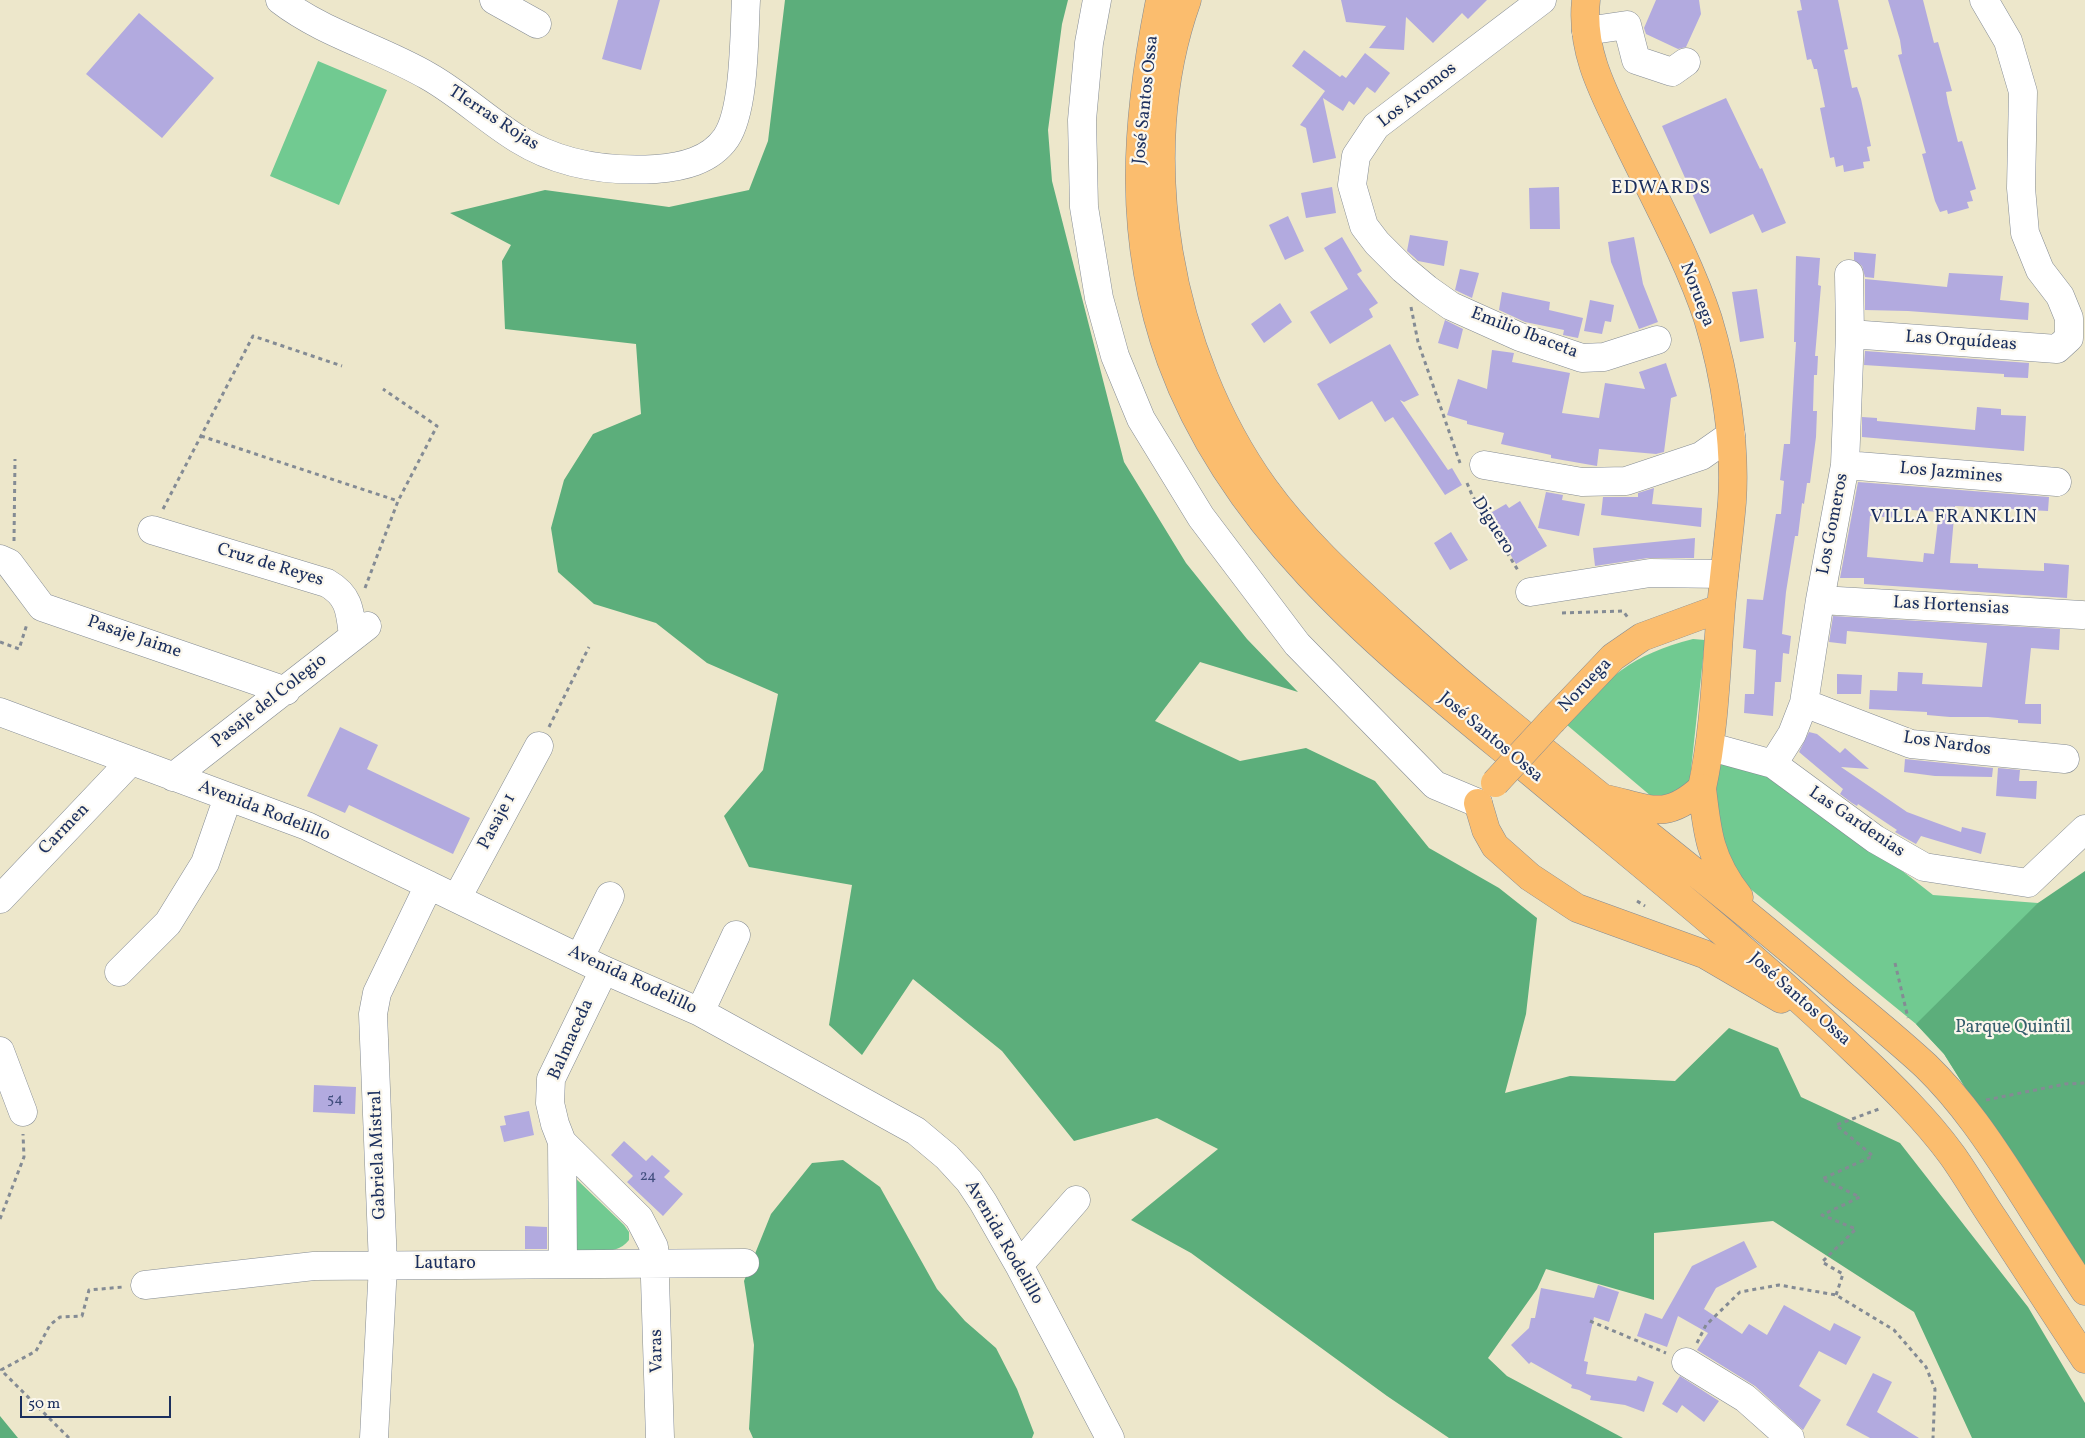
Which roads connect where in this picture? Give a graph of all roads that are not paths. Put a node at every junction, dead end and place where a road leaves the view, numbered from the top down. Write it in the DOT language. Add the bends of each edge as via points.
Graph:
graph roads {
  1 [pos="280,0"];
  2 [pos="494,0"];
  3 [pos="746,0"];
  4 [pos="1097,0"];
  5 [pos="1160,0"];
  6 [pos="1187,0"];
  7 [pos="1542,0"];
  8 [pos="1586,0"];
  9 [pos="1984,0"];
  10 [pos="537,24"];
  11 [pos="1586,31"];
  12 [pos="1686,62"];
  13 [pos="1402,269"];
  14 [pos="1849,274"];
  15 [pos="1850,334"];
  16 [pos="1657,340"];
  17 [pos="1731,435"];
  18 [pos="1845,465"];
  19 [pos="1471,471"];
  20 [pos="2058,482"];
  21 [pos="152,530"];
  22 [pos="5,561"];
  23 [pos="1724,574"];
  24 [pos="1530,592"];
  25 [pos="1820,600"];
  26 [pos="1721,608"];
  27 [pos="2082,615"];
  28 [pos="356,623"];
  29 [pos="286,691"];
  30 [pos="1804,703"];
  31 [pos="0,712"];
  32 [pos="539,746"];
  33 [pos="1711,747"];
  34 [pos="2065,759"];
  35 [pos="131,761"];
  36 [pos="1773,764"];
  37 [pos="173,777"];
  38 [pos="1702,788"];
  39 [pos="1487,793"];
  40 [pos="228,797"];
  41 [pos="1600,798"];
  42 [pos="2085,829"];
  43 [pos="429,885"];
  44 [pos="610,896"];
  45 [pos="456,898"];
  46 [pos="0,899"];
  47 [pos="1759,922"];
  48 [pos="736,936"];
  49 [pos="580,957"];
  50 [pos="604,970"];
  51 [pos="119,972"];
  52 [pos="700,1012"];
  53 [pos="0,1051"];
  54 [pos="1860,1055"];
  55 [pos="23,1112"];
  56 [pos="562,1142"];
  57 [pos="1076,1200"];
  58 [pos="745,1263"];
  59 [pos="563,1264"];
  60 [pos="656,1264"];
  61 [pos="383,1265"];
  62 [pos="1019,1265"];
  63 [pos="145,1285"];
  64 [pos="2085,1291"];
  65 [pos="2085,1359"];
  66 [pos="1686,1362"];
  67 [pos="374,1438"];
  68 [pos="660,1438"];
  69 [pos="1110,1438"];
  70 [pos="1790,1438"];
  1 -- 3 [label="street, TIerras Rojas" via="326,28 429,77 518,139 546,154 571,163 634,170 680,167 701,159 726,138 734,121 738,100"];
  2 -- 10 [label="street"];
  4 -- 39 [label="street" via="1089,43 1082,120 1084,207 1099,298 1115,356 1141,419 1201,516 1297,644 1435,785"];
  5 -- 54 [label="main road, José Santos Ossa" via="1139,136 1139,201 1144,252 1172,362 1205,433 1242,494 1271,535 1313,580 1425,684 1756,960"];
  6 -- 41 [label="main road, José Santos Ossa" via="1175,44 1164,119 1164,214 1180,307 1222,418 1263,486 1312,547 1457,680"];
  7 -- 13 [label="street, Los Aromos" via="1376,126 1356,156 1352,185 1364,226"];
  8 -- 11 [label="main road, Noruega"];
  9 -- 15 [label="street, Las Orquídeas" via="2008,41 2023,92 2021,188 2025,233 2040,270 2060,296 2069,318 2069,338 2057,350"];
  11 -- 12 [label="street" via="1627,25 1636,60 1672,72"];
  11 -- 17 [label="main road, Noruega" via="1594,70 1708,319"];
  13 -- 16 [label="street, Emilio Ibaceta" via="1451,306 1520,337 1582,358 1604,357"];
  14 -- 15 [label="street, Los Gomeros"];
  15 -- 18 [label="street, Los Gomeros"];
  17 -- 19 [label="street" via="1701,456 1626,480 1582,482"];
  17 -- 23 [label="main road, Noruega" via="1732,500"];
  18 -- 20 [label="street, Los Jazmines"];
  18 -- 25 [label="street, Los Gomeros"];
  21 -- 28 [label="street, Cruz de Reyes" via="327,583 340,590"];
  22 -- 29 [label="street, Pasaje Jaime" via="42,607"];
  23 -- 24 [label="street" via="1650,573"];
  23 -- 26 [label="main road, Noruega"];
  25 -- 27 [label="street, Las Hortensias"];
  25 -- 30 [label="street, Los Gomeros"];
  26 -- 33 [label="main road, Noruega"];
  26 -- 39 [label="main road, Noruega, bridge" via="1642,637 1613,657"];
  28 -- 29 [label="street, Pasaje del Colegio"];
  29 -- 37 [label="street, Pasaje del Colegio"];
  30 -- 34 [label="street, Los Nardos" via="1911,744"];
  30 -- 36 [label="street, Los Gomeros" via="1792,734"];
  31 -- 35 [label="street, Avenida Rodelillo"];
  32 -- 45 [label="street, Pasaje 1"];
  33 -- 36 [label="street, Las Gardenias"];
  33 -- 38 [label="main road, Noruega"];
  35 -- 37 [label="street, Avenida Rodelillo"];
  35 -- 46 [label="street, Carmen"];
  36 -- 42 [label="street, Las Gardenias" via="1874,839 1924,867 2028,883"];
  37 -- 40 [label="street, Avenida Rodelillo"];
  38 -- 41 [label="main road" via="1688,800 1666,810 1652,810"];
  38 -- 47 [label="main road, Noruega" via="1708,839 1723,877"];
  39 -- 54 [label="main road" via="1486,830 1495,846 1530,878 1578,908 1704,954 1807,1015"];
  40 -- 43 [label="street, Avenida Rodelillo" via="307,826"];
  40 -- 51 [label="street" via="205,863 168,923"];
  41 -- 47 [label="main road, José Santos Ossa"];
  43 -- 45 [label="street, Avenida Rodelillo"];
  43 -- 61 [label="street, Gabriela Mistral" via="377,993 373,1014"];
  44 -- 49 [label="street"];
  45 -- 49 [label="street, Avenida Rodelillo"];
  47 -- 64 [label="main road, José Santos Ossa" via="1928,1068 1976,1123"];
  48 -- 52 [label="street"];
  49 -- 50 [label="street, Avenida Rodelillo"];
  50 -- 52 [label="street, Avenida Rodelillo"];
  50 -- 56 [label="street, Balmaceda" via="551,1079 550,1103"];
  52 -- 62 [label="street, Avenida Rodelillo" via="916,1131 969,1180"];
  53 -- 55 [label="street"];
  54 -- 65 [label="main road, José Santos Ossa" via="1951,1154"];
  56 -- 59 [label="street, Balmaceda"];
  56 -- 60 [label="street, Balmaceda" via="639,1218 654,1247"];
  57 -- 62 [label="street"];
  58 -- 60 [label="street, Lautaro"];
  59 -- 60 [label="street, Lautaro"];
  59 -- 61 [label="street, Lautaro"];
  60 -- 68 [label="street, Varas"];
  61 -- 63 [label="street, Lautaro" via="289,1267"];
  61 -- 67 [label="street, Gabriela Mistral"];
  62 -- 69 [label="street, Avenida Rodelillo"];
  66 -- 70 [label="street" via="1745,1398"];
}
